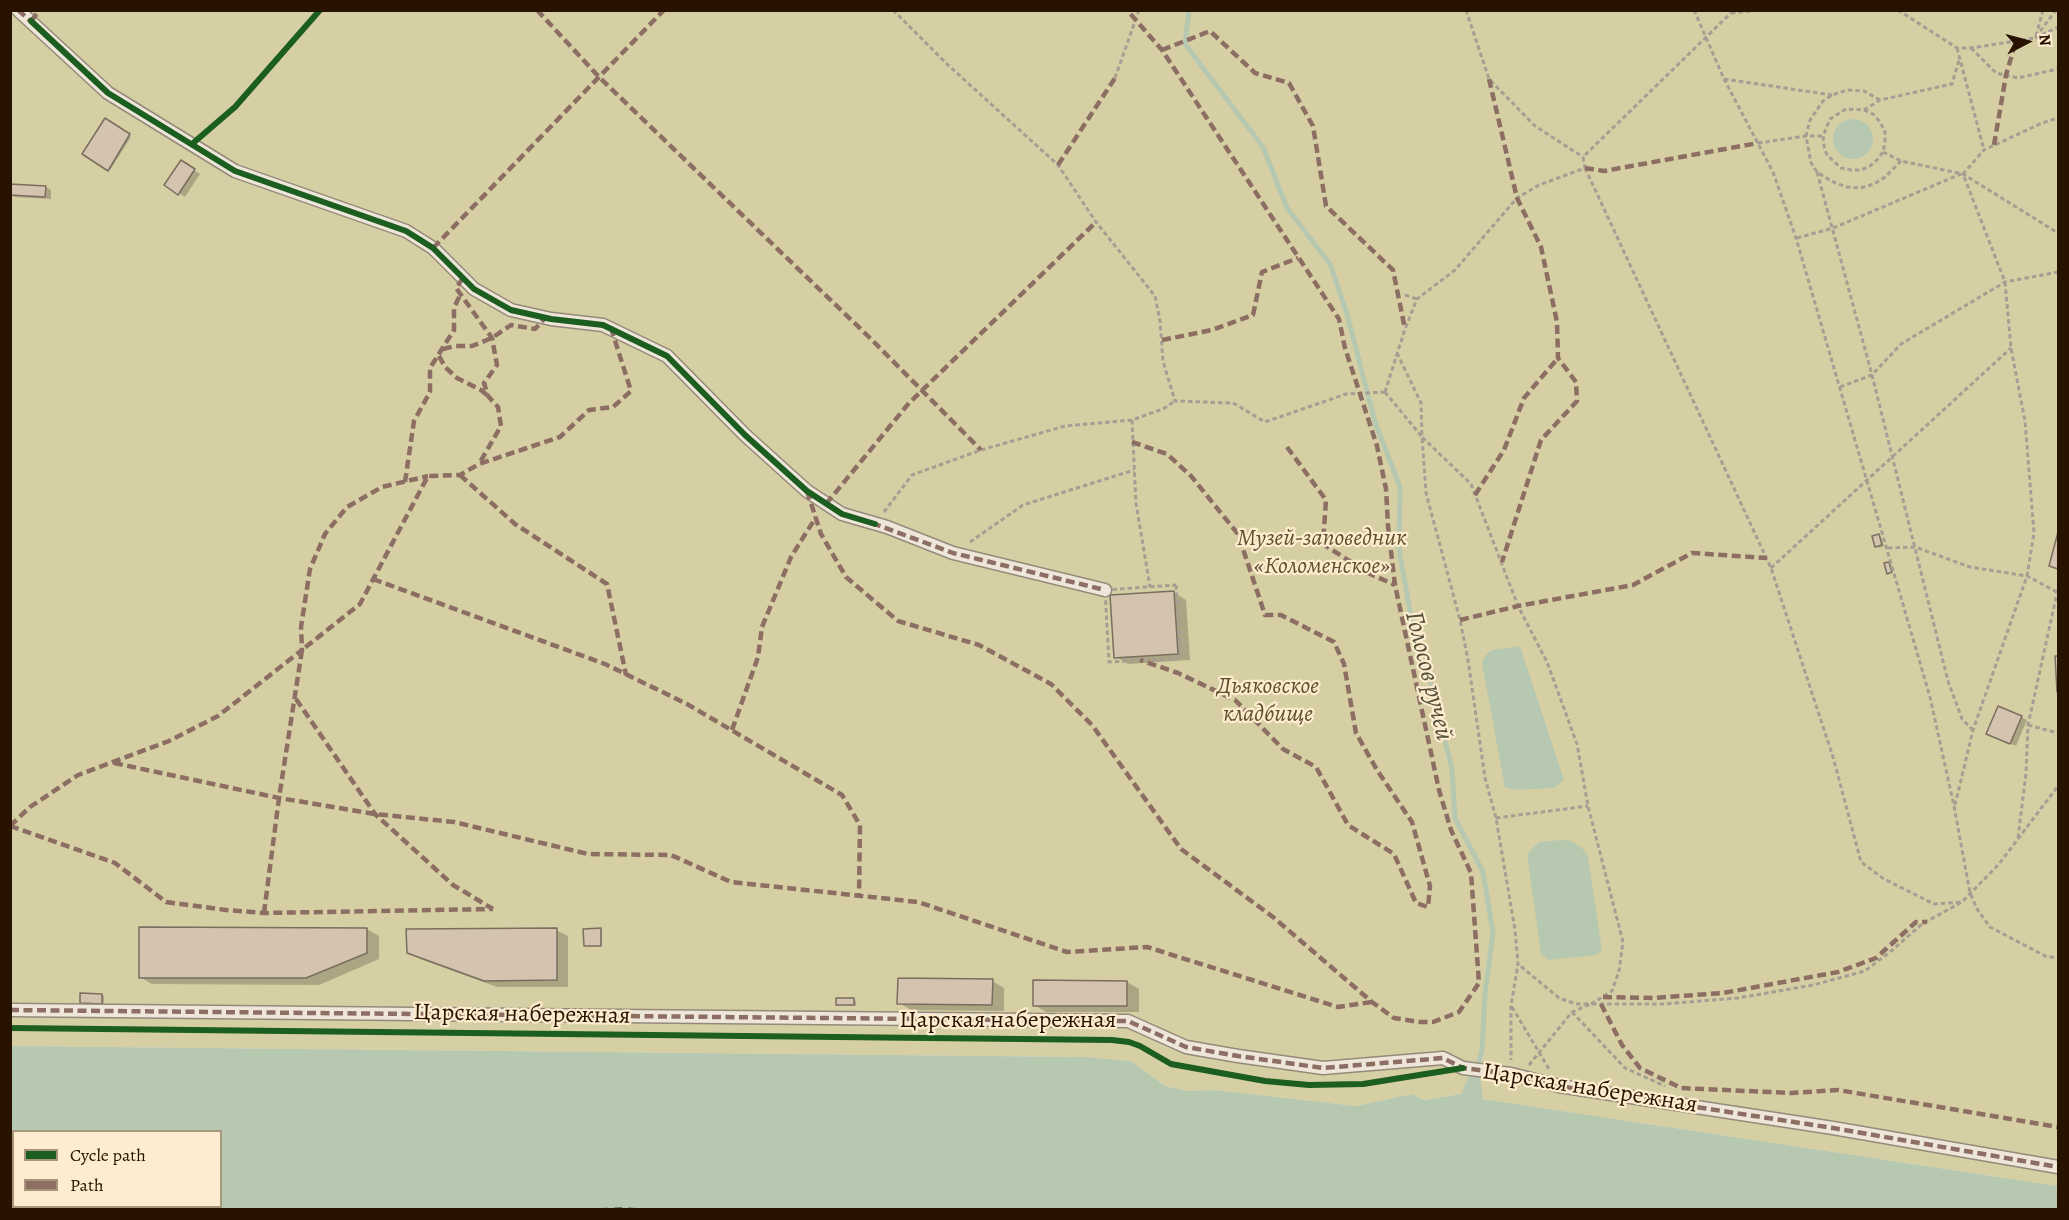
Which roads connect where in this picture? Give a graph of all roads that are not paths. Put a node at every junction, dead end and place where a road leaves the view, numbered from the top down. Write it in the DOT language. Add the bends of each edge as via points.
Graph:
graph roads {
  1 [pos="18,10"];
  2 [pos="1105,590"];
  3 [pos="10,1010"];
  4 [pos="2058,1167"];
  1 -- 2 [label="street" via="108,93 235,171 406,231 433,248 474,289 511,310 603,325 667,356 807,491 842,514 953,553"];
  3 -- 4 [label="street, Царская набережная" via="1128,1022 1186,1047 1305,1066 1342,1067 1443,1058 1463,1068 1559,1086"];
}
